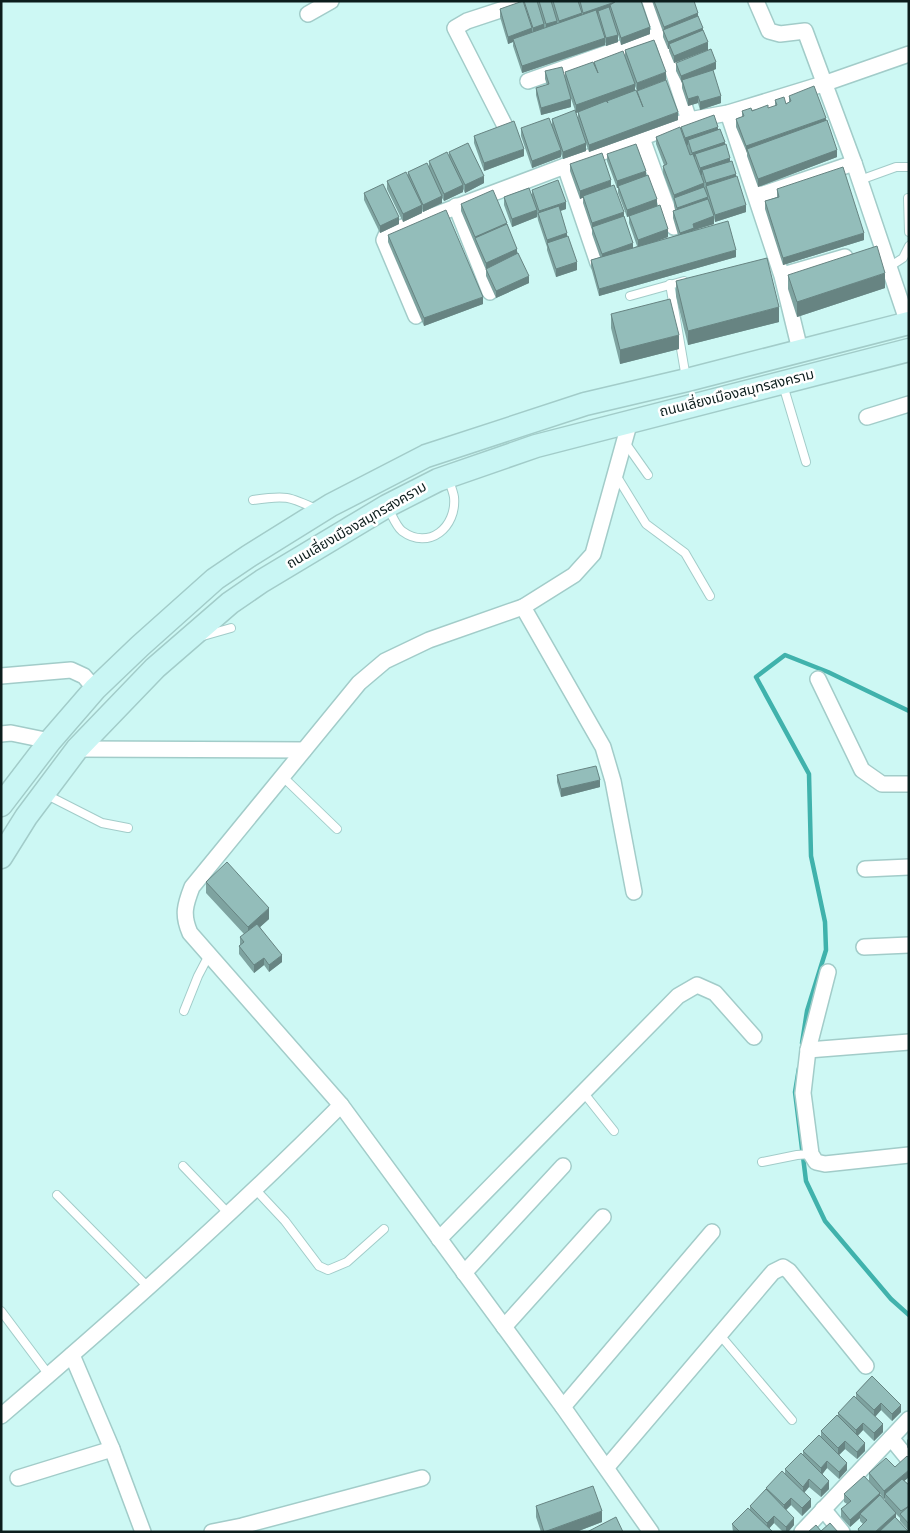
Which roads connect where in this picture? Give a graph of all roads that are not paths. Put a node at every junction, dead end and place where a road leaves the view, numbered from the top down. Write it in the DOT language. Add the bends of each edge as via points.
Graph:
graph roads {
  1 [pos="331,1"];
  2 [pos="528,1"];
  3 [pos="650,1"];
  4 [pos="756,1"];
  5 [pos="308,14"];
  6 [pos="661,34"];
  7 [pos="909,54"];
  8 [pos="528,81"];
  9 [pos="826,83"];
  10 [pos="728,113"];
  11 [pos="689,120"];
  12 [pos="505,126"];
  13 [pos="642,138"];
  14 [pos="854,163"];
  15 [pos="565,166"];
  16 [pos="909,168"];
  17 [pos="860,180"];
  18 [pos="757,196"];
  19 [pos="908,198"];
  20 [pos="456,206"];
  21 [pos="674,227"];
  22 [pos="909,232"];
  23 [pos="882,246"];
  24 [pos="909,246"];
  25 [pos="598,263"];
  26 [pos="889,267"];
  27 [pos="783,275"];
  28 [pos="689,280"];
  29 [pos="670,284"];
  30 [pos="490,292"];
  31 [pos="630,296"];
  32 [pos="416,316"];
  33 [pos="908,323"];
  34 [pos="800,350"];
  35 [pos="909,350"];
  36 [pos="687,380"];
  37 [pos="782,382"];
  38 [pos="909,404"];
  39 [pos="867,417"];
  40 [pos="627,431"];
  41 [pos="806,462"];
  42 [pos="615,473"];
  43 [pos="648,475"];
  44 [pos="448,477"];
  45 [pos="253,500"];
  46 [pos="387,506"];
  47 [pos="321,512"];
  48 [pos="710,596"];
  49 [pos="523,607"];
  50 [pos="231,628"];
  51 [pos="191,638"];
  52 [pos="1,676"];
  53 [pos="818,679"];
  54 [pos="95,689"];
  55 [pos="1,734"];
  56 [pos="50,741"];
  57 [pos="77,749"];
  58 [pos="304,750"];
  59 [pos="282,776"];
  60 [pos="909,784"];
  61 [pos="44,793"];
  62 [pos="1,805"];
  63 [pos="128,828"];
  64 [pos="337,829"];
  65 [pos="1,857"];
  66 [pos="909,867"];
  67 [pos="865,869"];
  68 [pos="634,892"];
  69 [pos="909,945"];
  70 [pos="864,948"];
  71 [pos="209,955"];
  72 [pos="828,972"];
  73 [pos="184,1011"];
  74 [pos="754,1037"];
  75 [pos="909,1042"];
  76 [pos="808,1050"];
  77 [pos="583,1092"];
  78 [pos="341,1105"];
  79 [pos="614,1131"];
  80 [pos="805,1155"];
  81 [pos="909,1155"];
  82 [pos="762,1162"];
  83 [pos="184,1166"];
  84 [pos="563,1166"];
  85 [pos="255,1189"];
  86 [pos="57,1195"];
  87 [pos="228,1213"];
  88 [pos="603,1217"];
  89 [pos="384,1229"];
  90 [pos="712,1232"];
  91 [pos="439,1240"];
  92 [pos="464,1273"];
  93 [pos="148,1287"];
  94 [pos="1,1311"];
  95 [pos="504,1327"];
  96 [pos="720,1335"];
  97 [pos="72,1356"];
  98 [pos="866,1366"];
  99 [pos="49,1375"];
  100 [pos="563,1407"];
  101 [pos="1,1416"];
  102 [pos="909,1419"];
  103 [pos="792,1420"];
  104 [pos="891,1438"];
  105 [pos="112,1449"];
  106 [pos="909,1460"];
  107 [pos="607,1467"];
  108 [pos="18,1478"];
  109 [pos="422,1478"];
  110 [pos="823,1509"];
  111 [pos="244,1529"];
  112 [pos="143,1532"];
  113 [pos="212,1532"];
  114 [pos="651,1532"];
  115 [pos="802,1532"];
  116 [pos="842,1532"];
  1 -- 5 [label="street"];
  2 -- 12 [label="street" via="455,28"];
  3 -- 6 [label="street"];
  4 -- 9 [label="street" via="769,31 780,34 805,31"];
  6 -- 8 [label="street"];
  6 -- 11 [label="street"];
  7 -- 9 [label="street"];
  9 -- 10 [label="street"];
  9 -- 14 [label="street"];
  10 -- 11 [label="street"];
  10 -- 34 [label="street" via="782,276"];
  11 -- 13 [label="street"];
  13 -- 15 [label="street"];
  13 -- 21 [label="street"];
  14 -- 17 [label="street"];
  14 -- 18 [label="street"];
  15 -- 20 [label="street"];
  15 -- 25 [label="street"];
  16 -- 17 [label="lane" via="896,167"];
  17 -- 23 [label="street"];
  19 -- 22 [label="lane"];
  20 -- 30 [label="street"];
  20 -- 32 [label="street" via="387,233 384,240"];
  23 -- 26 [label="street"];
  23 -- 27 [label="street"];
  24 -- 26 [label="lane" via="903,258"];
  26 -- 33 [label="street"];
  28 -- 29 [label="lane"];
  29 -- 31 [label="lane"];
  29 -- 36 [label="lane"];
  33 -- 34 [label="main road, ถนนเลี่ยงเมืองสมุทรสงคราม"];
  34 -- 36 [label="main road, ถนนเลี่ยงเมืองสมุทรสงคราม"];
  35 -- 37 [label="main road, ถนนเลี่ยงเมืองสมุทรสงคราม"];
  36 -- 47 [label="main road, ถนนเลี่ยงเมืองสมุทรสงคราม" via="585,404 426,456"];
  37 -- 40 [label="main road, ถนนเลี่ยงเมืองสมุทรสงคราม"];
  37 -- 41 [label="lane"];
  38 -- 39 [label="street"];
  40 -- 42 [label="street"];
  40 -- 43 [label="lane"];
  40 -- 44 [label="main road, ถนนเลี่ยงเมืองสมุทรสงคราม" via="536,446"];
  42 -- 48 [label="lane" via="646,524 685,553"];
  42 -- 49 [label="street" via="592,554 574,575"];
  44 -- 46 [label="main road, ถนนเลี่ยงเมืองสมุทรสงคราม"];
  44 -- 46 [label="lane" via="454,497 452,515 444,530 432,538 416,539 400,530"];
  45 -- 47 [label="lane" via="278,496 295,498"];
  46 -- 51 [label="main road, ถนนเลี่ยงเมืองสมุทรสงคราม" via="262,580"];
  47 -- 54 [label="main road, ถนนเลี่ยงเมืองสมุทรสงคราม" via="215,579"];
  49 -- 58 [label="street" via="430,640 385,661 359,683"];
  49 -- 68 [label="street" via="603,747"];
  50 -- 51 [label="lane"];
  51 -- 57 [label="main road, ถนนเลี่ยงเมืองสมุทรสงคราม" via="155,668"];
  52 -- 54 [label="street" via="71,670 84,676"];
  53 -- 60 [label="street" via="862,770 882,784"];
  54 -- 56 [label="main road, ถนนเลี่ยงเมืองสมุทรสงคราม"];
  55 -- 56 [label="street"];
  56 -- 62 [label="main road, ถนนเลี่ยงเมืองสมุทรสงคราม"];
  57 -- 58 [label="street"];
  57 -- 61 [label="main road, ถนนเลี่ยงเมืองสมุทรสงคราม"];
  58 -- 59 [label="street"];
  59 -- 64 [label="lane"];
  59 -- 71 [label="street" via="192,887 186,900 184,919 190,933"];
  61 -- 63 [label="lane" via="102,823"];
  61 -- 65 [label="main road, ถนนเลี่ยงเมืองสมุทรสงคราม"];
  66 -- 67 [label="street"];
  69 -- 70 [label="street"];
  71 -- 73 [label="lane"];
  71 -- 78 [label="street"];
  72 -- 76 [label="street"];
  74 -- 77 [label="street" via="714,993 697,985 678,996"];
  75 -- 76 [label="street"];
  76 -- 80 [label="street" via="803,1093"];
  77 -- 79 [label="lane"];
  77 -- 91 [label="street"];
  78 -- 85 [label="street"];
  78 -- 91 [label="street"];
  80 -- 81 [label="street" via="825,1164"];
  80 -- 82 [label="lane"];
  83 -- 87 [label="lane"];
  84 -- 92 [label="street"];
  85 -- 87 [label="street"];
  85 -- 89 [label="lane" via="319,1266 328,1270 347,1262"];
  86 -- 93 [label="lane"];
  87 -- 93 [label="street"];
  88 -- 95 [label="street"];
  90 -- 100 [label="street"];
  91 -- 92 [label="street"];
  92 -- 95 [label="street"];
  93 -- 97 [label="street"];
  94 -- 99 [label="lane"];
  95 -- 100 [label="street"];
  96 -- 98 [label="street" via="773,1272 782,1267 789,1270"];
  96 -- 103 [label="lane"];
  96 -- 107 [label="street"];
  97 -- 99 [label="street"];
  97 -- 105 [label="street"];
  99 -- 101 [label="street"];
  100 -- 107 [label="street"];
  102 -- 104 [label="street"];
  104 -- 106 [label="street"];
  104 -- 110 [label="street"];
  105 -- 108 [label="street"];
  105 -- 112 [label="street"];
  107 -- 114 [label="street"];
  109 -- 111 [label="street"];
  110 -- 115 [label="street"];
  110 -- 116 [label="street"];
  111 -- 113 [label="street"];
}
